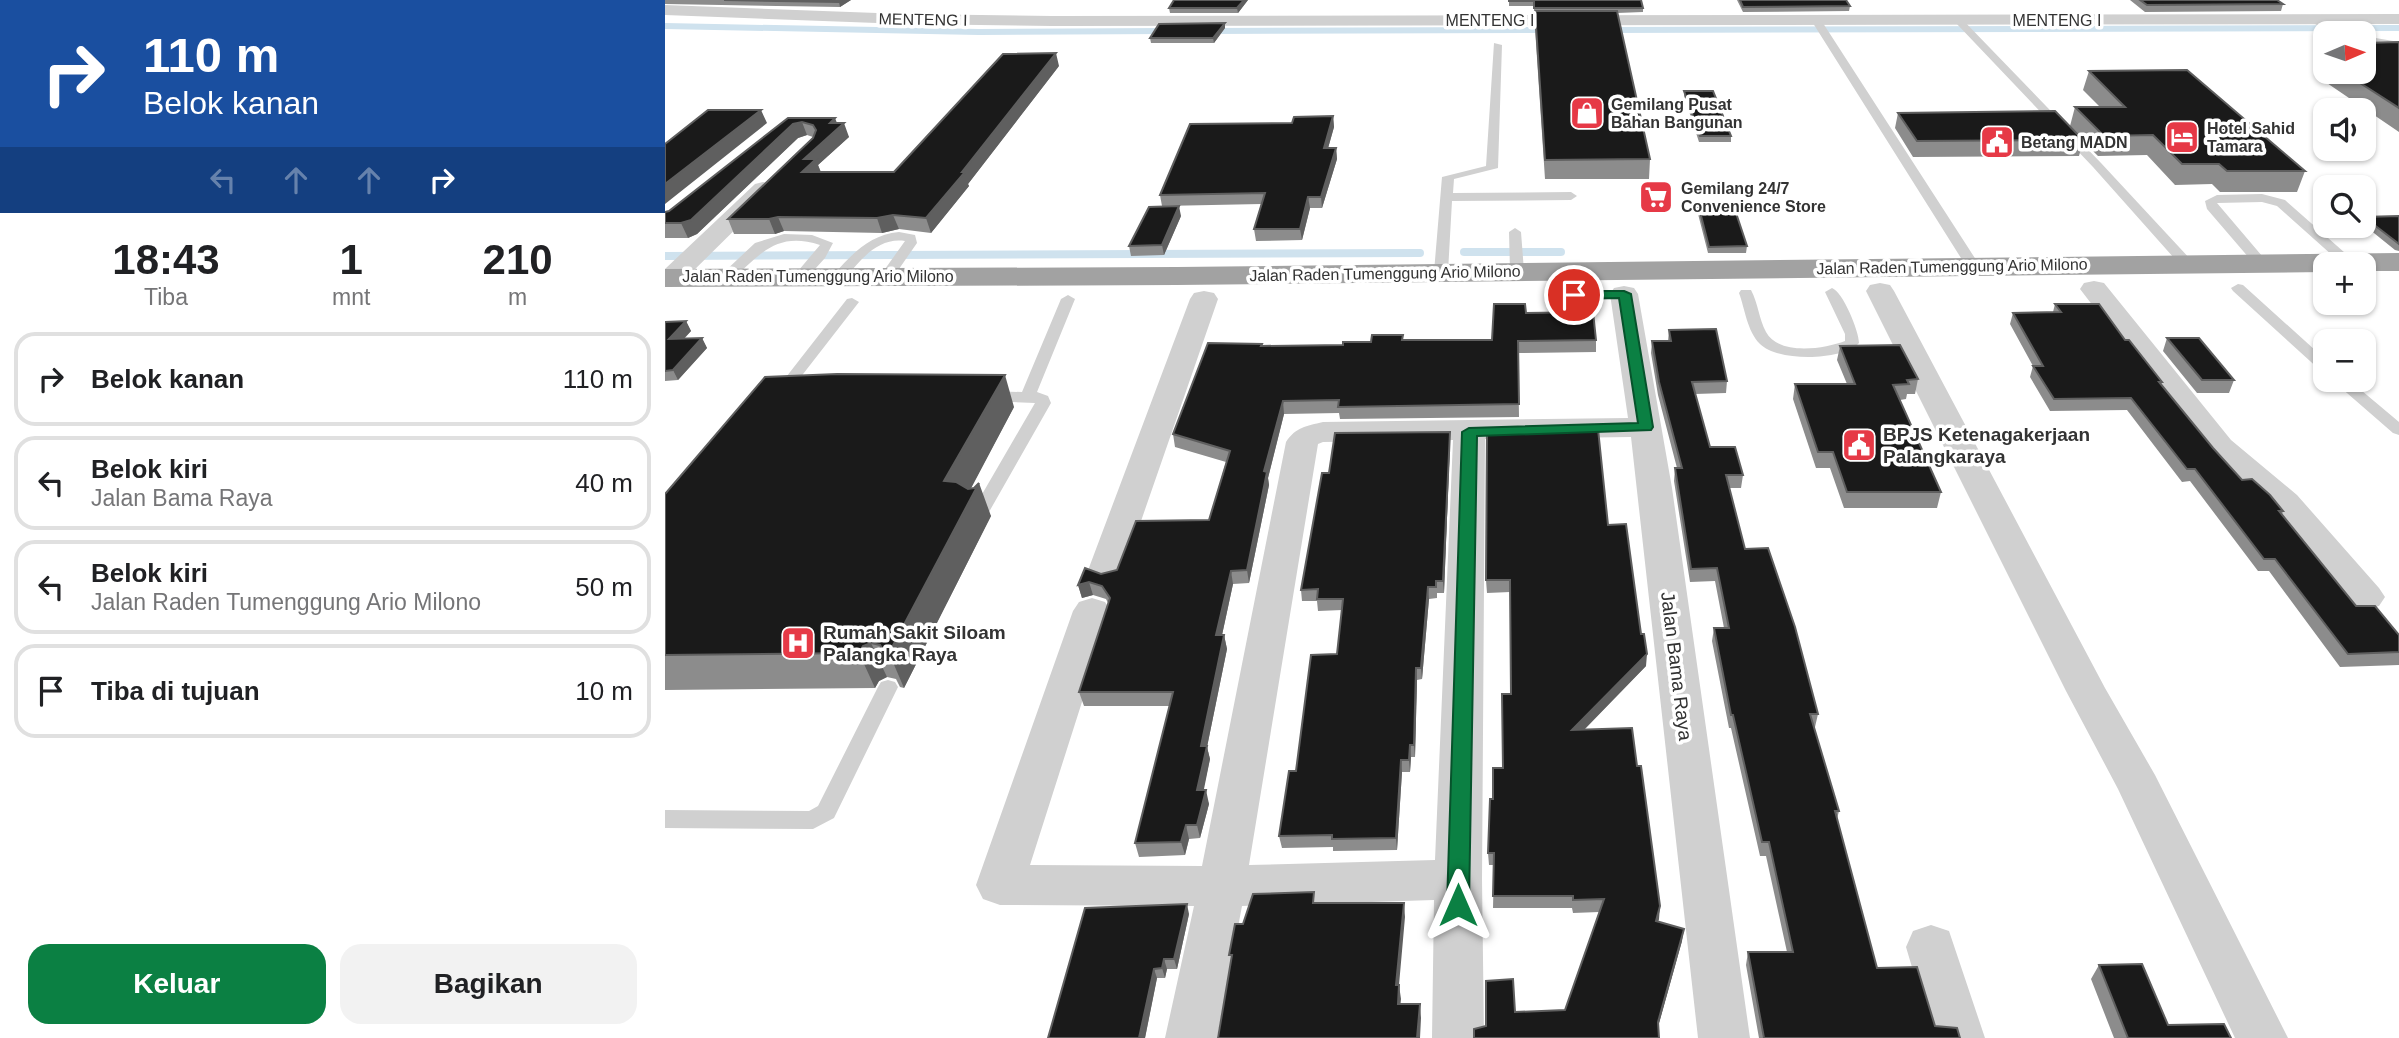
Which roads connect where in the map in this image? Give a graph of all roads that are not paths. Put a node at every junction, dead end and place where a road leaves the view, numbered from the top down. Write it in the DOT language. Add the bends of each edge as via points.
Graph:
graph roads {
  1 [pos="1202,0"];
  2 [pos="1551,0"];
  3 [pos="1776,0"];
  4 [pos="1852,0"];
  5 [pos="2216,0"];
  6 [pos="665,10"];
  7 [pos="2313,19"];
  8 [pos="2399,19"];
  9 [pos="1547,20"];
  10 [pos="1785,20"];
  11 [pos="1867,20"];
  12 [pos="2246,20"];
  13 [pos="1184,21"];
  14 [pos="2316,21"];
  15 [pos="1960,23"];
  16 [pos="1820,27"];
  17 [pos="2377,41"];
  18 [pos="2399,45"];
  19 [pos="1497,46"];
  20 [pos="780,173"];
  21 [pos="1571,196"];
  22 [pos="1446,197"];
  23 [pos="1515,232"];
  24 [pos="2332,252"];
  25 [pos="2399,262"];
  26 [pos="2261,263"];
  27 [pos="2187,264"];
  28 [pos="1973,266"];
  29 [pos="2376,269"];
  30 [pos="2313,270"];
  31 [pos="1517,271"];
  32 [pos="1441,272"];
  33 [pos="887,276"];
  34 [pos="727,277"];
  35 [pos="800,277"];
  36 [pos="2376,280"];
  37 [pos="667,286"];
  38 [pos="2399,286"];
  39 [pos="1075,287"];
  40 [pos="2313,287"];
  41 [pos="2238,288"];
  42 [pos="846,289"];
  43 [pos="2094,289"];
  44 [pos="1880,291"];
  45 [pos="1832,292"];
  46 [pos="1746,293"];
  47 [pos="1624,294"];
  48 [pos="1204,299"];
  49 [pos="2313,356"];
  50 [pos="2354,392"];
  51 [pos="1028,396"];
  52 [pos="805,397"];
  53 [pos="972,397"];
  54 [pos="1646,427"];
  55 [pos="2399,430"];
  56 [pos="1469,432"];
  57 [pos="979,515"];
  58 [pos="2366,597"];
  59 [pos="888,687"];
  60 [pos="665,819"];
  61 [pos="1458,879"];
  62 [pos="1222,886"];
  63 [pos="1931,947"];
  64 [pos="1191,1038"];
  65 [pos="1458,1038"];
  66 [pos="1724,1038"];
  67 [pos="1959,1038"];
  68 [pos="2262,1038"];
  1 -- 13 [label="street"];
  2 -- 9 [label="street"];
  3 -- 10 [label="street"];
  4 -- 11 [label="street"];
  5 -- 12 [label="street"];
  6 -- 13 [label="street, MENTENG I" via="904,19"];
  7 -- 8 [label="street, MENTENG I"];
  7 -- 12 [label="street, MENTENG I"];
  7 -- 14 [label="lane"];
  9 -- 10 [label="street, MENTENG I"];
  9 -- 13 [label="street, MENTENG I"];
  10 -- 16 [label="street, MENTENG I"];
  11 -- 15 [label="street, MENTENG I"];
  11 -- 16 [label="street, MENTENG I"];
  12 -- 15 [label="street, MENTENG I"];
  15 -- 27 [label="lane"];
  16 -- 28 [label="lane"];
  17 -- 18 [label="lane"];
  19 -- 22 [label="lane" via="1492,169 1448,177"];
  20 -- 37 [label="street"];
  21 -- 22 [label="lane"];
  22 -- 32 [label="lane"];
  23 -- 31 [label="lane"];
  24 -- 26 [label="lane" via="2281,203 2262,198 2211,201"];
  25 -- 29 [label="highway, Jalan Raden Tumenggung Ario Milono"];
  26 -- 27 [label="highway, Jalan Raden Tumenggung Ario Milono"];
  26 -- 30 [label="highway, Jalan Raden Tumenggung Ario Milono"];
  27 -- 28 [label="highway, Jalan Raden Tumenggung Ario Milono"];
  28 -- 31 [label="highway, Jalan Raden Tumenggung Ario Milono"];
  31 -- 32 [label="highway, Jalan Raden Tumenggung Ario Milono"];
  32 -- 39 [label="highway, Jalan Raden Tumenggung Ario Milono"];
  33 -- 39 [label="highway, Jalan Raden Tumenggung Ario Milono"];
  33 -- 42 [label="highway, Jalan Raden Tumenggung Ario Milono"];
  33 -- 42 [label="lane" via="911,238 892,236 874,241"];
  34 -- 35 [label="highway, Jalan Raden Tumenggung Ario Milono"];
  34 -- 35 [label="lane" via="771,241 818,239 827,243"];
  34 -- 37 [label="highway, Jalan Raden Tumenggung Ario Milono"];
  35 -- 42 [label="highway, Jalan Raden Tumenggung Ario Milono"];
  36 -- 38 [label="highway, Jalan Raden Tumenggung Ario Milono"];
  37 -- 42 [label="highway, Jalan Raden Tumenggung Ario Milono"];
  39 -- 42 [label="highway, Jalan Raden Tumenggung Ario Milono"];
  39 -- 48 [label="highway, Jalan Raden Tumenggung Ario Milono"];
  39 -- 51 [label="lane"];
  40 -- 41 [label="highway, Jalan Raden Tumenggung Ario Milono"];
  41 -- 43 [label="highway, Jalan Raden Tumenggung Ario Milono"];
  41 -- 49 [label="lane"];
  42 -- 52 [label="lane" via="773,403"];
  43 -- 44 [label="highway, Jalan Raden Tumenggung Ario Milono"];
  43 -- 58 [label="street" via="2211,438 2285,503"];
  44 -- 45 [label="highway, Jalan Raden Tumenggung Ario Milono"];
  44 -- 68 [label="street" via="2139,787"];
  45 -- 46 [label="highway, Jalan Raden Tumenggung Ario Milono"];
  45 -- 46 [label="lane" via="1852,343 1825,352 1790,352 1764,340"];
  46 -- 47 [label="highway, Jalan Raden Tumenggung Ario Milono"];
  47 -- 48 [label="highway, Jalan Raden Tumenggung Ario Milono"];
  47 -- 54 [label="street, Jalan Bama Raya"];
  48 -- 62 [label="street" via="1098,592 1000,885"];
  50 -- 55 [label="lane"];
  51 -- 53 [label="lane"];
  51 -- 57 [label="lane" via="1043,399 1043,403"];
  54 -- 56 [label="street"];
  54 -- 66 [label="street, Jalan Bama Raya"];
  56 -- 61 [label="street"];
  56 -- 62 [label="street" via="1323,432 1302,442"];
  59 -- 60 [label="lane" via="826,812 813,820"];
  61 -- 62 [label="street"];
  61 -- 65 [label="street"];
  62 -- 64 [label="street"];
  63 -- 67 [label="street"];
}
